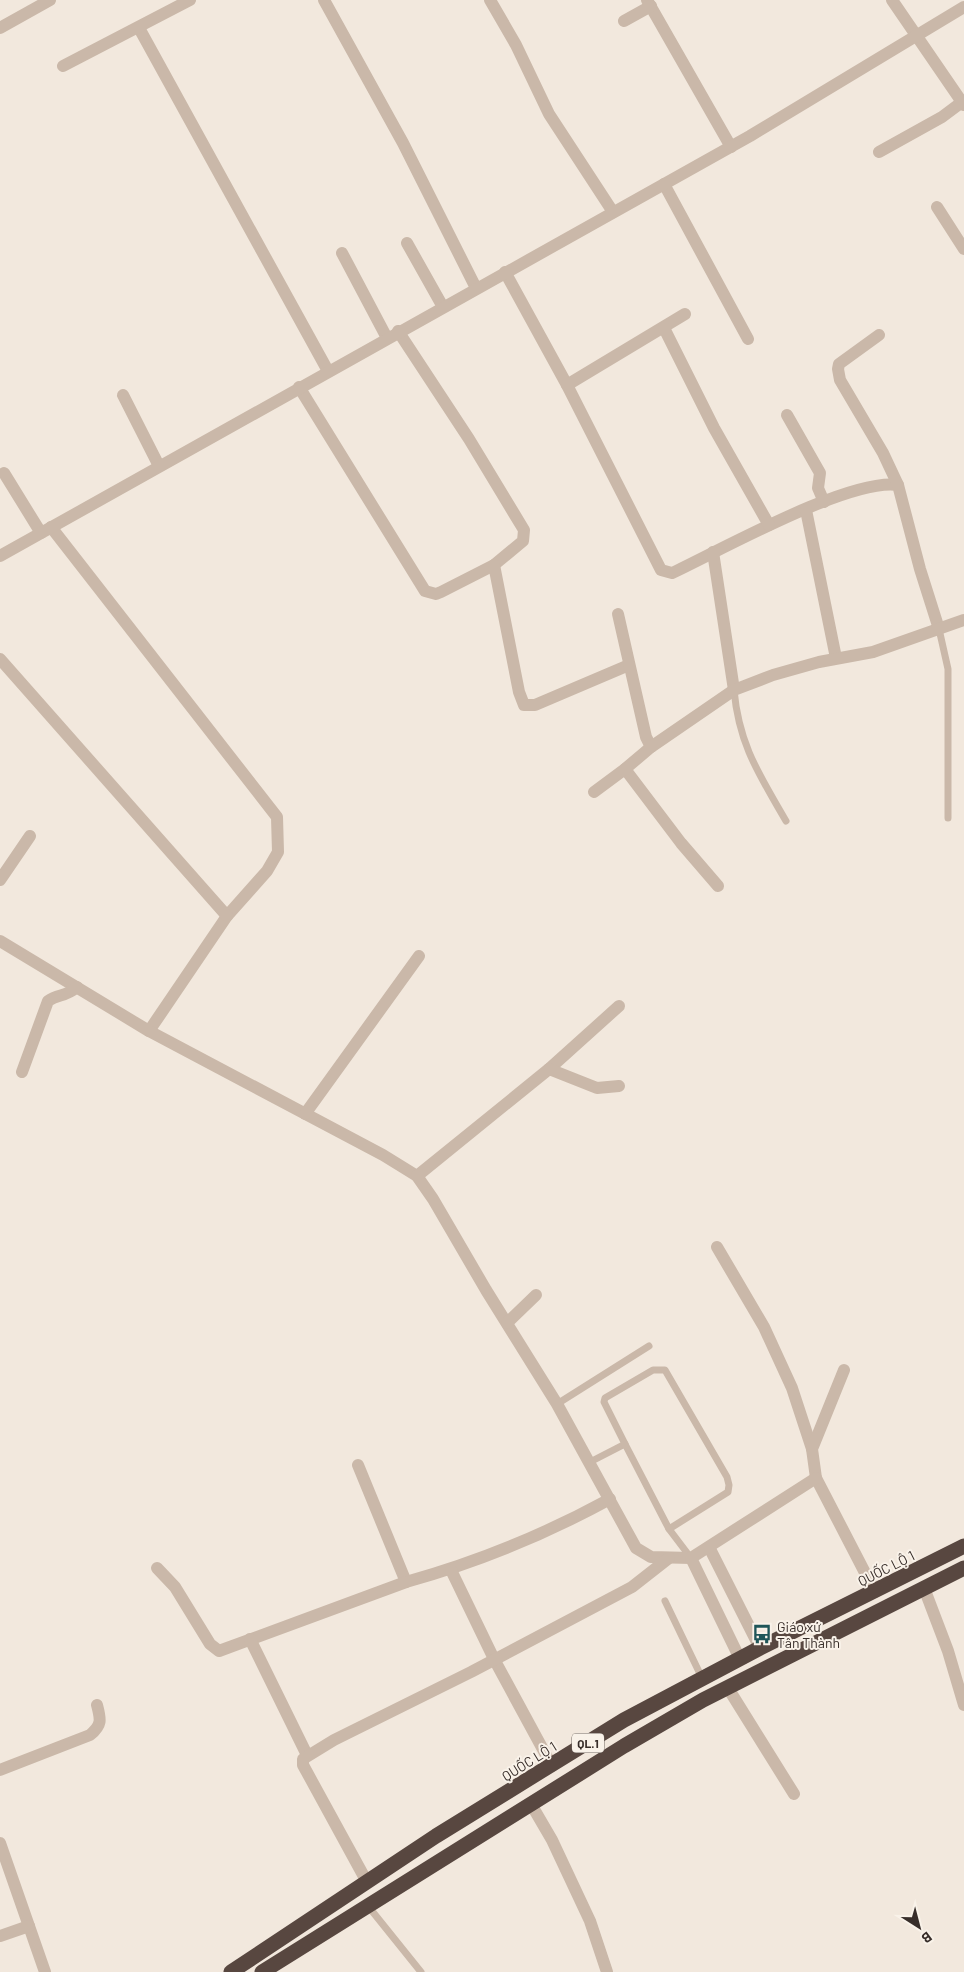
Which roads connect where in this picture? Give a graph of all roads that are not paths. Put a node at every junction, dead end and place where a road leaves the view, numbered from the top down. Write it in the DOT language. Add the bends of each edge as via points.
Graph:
graph roads {
  1 [pos="50,0"];
  2 [pos="190,0"];
  3 [pos="324,0"];
  4 [pos="490,0"];
  5 [pos="892,0"];
  6 [pos="649,3"];
  7 [pos="964,7"];
  8 [pos="624,22"];
  9 [pos="0,28"];
  10 [pos="139,28"];
  11 [pos="916,34"];
  12 [pos="64,66"];
  13 [pos="963,103"];
  14 [pos="731,147"];
  15 [pos="879,152"];
  16 [pos="664,184"];
  17 [pos="937,207"];
  18 [pos="613,212"];
  19 [pos="407,242"];
  20 [pos="964,249"];
  21 [pos="342,253"];
  22 [pos="505,272"];
  23 [pos="476,288"];
  24 [pos="443,306"];
  25 [pos="685,314"];
  26 [pos="664,328"];
  27 [pos="392,335"];
  28 [pos="879,335"];
  29 [pos="748,339"];
  30 [pos="328,370"];
  31 [pos="567,385"];
  32 [pos="299,387"];
  33 [pos="123,395"];
  34 [pos="787,415"];
  35 [pos="159,466"];
  36 [pos="4,473"];
  37 [pos="898,485"];
  38 [pos="824,502"];
  39 [pos="806,510"];
  40 [pos="769,525"];
  41 [pos="46,530"];
  42 [pos="713,552"];
  43 [pos="0,556"];
  44 [pos="494,565"];
  45 [pos="618,614"];
  46 [pos="964,620"];
  47 [pos="939,629"];
  48 [pos="836,658"];
  49 [pos="0,660"];
  50 [pos="629,665"];
  51 [pos="734,690"];
  52 [pos="651,747"];
  53 [pos="626,770"];
  54 [pos="594,792"];
  55 [pos="948,818"];
  56 [pos="786,821"];
  57 [pos="30,836"];
  58 [pos="0,880"];
  59 [pos="718,886"];
  60 [pos="226,916"];
  61 [pos="0,941"];
  62 [pos="419,956"];
  63 [pos="77,987"];
  64 [pos="619,1006"];
  65 [pos="149,1031"];
  66 [pos="549,1070"];
  67 [pos="22,1072"];
  68 [pos="619,1086"];
  69 [pos="305,1114"];
  70 [pos="417,1176"];
  71 [pos="717,1247"];
  72 [pos="536,1295"];
  73 [pos="507,1323"];
  74 [pos="649,1346"];
  75 [pos="844,1370"];
  76 [pos="557,1404"];
  77 [pos="625,1444"];
  78 [pos="812,1449"];
  79 [pos="590,1462"];
  80 [pos="358,1465"];
  81 [pos="816,1478"];
  82 [pos="610,1499"];
  83 [pos="670,1529"];
  84 [pos="964,1546"];
  85 [pos="709,1547"];
  86 [pos="669,1558"];
  87 [pos="691,1558"];
  88 [pos="157,1568"];
  89 [pos="964,1568"];
  90 [pos="452,1570"];
  91 [pos="406,1582"];
  92 [pos="924,1588"];
  93 [pos="875,1592"];
  94 [pos="665,1601"];
  95 [pos="250,1639"];
  96 [pos="760,1648"];
  97 [pos="494,1659"];
  98 [pos="740,1659"];
  99 [pos="702,1679"];
  100 [pos="728,1688"];
  101 [pos="964,1704"];
  102 [pos="97,1705"];
  103 [pos="307,1755"];
  104 [pos="552,1766"];
  105 [pos="0,1770"];
  106 [pos="794,1794"];
  107 [pos="531,1804"];
  108 [pos="0,1843"];
  109 [pos="367,1882"];
  110 [pos="368,1906"];
  111 [pos="29,1926"];
  112 [pos="0,1936"];
  113 [pos="45,1972"];
  114 [pos="231,1972"];
  115 [pos="262,1972"];
  116 [pos="421,1972"];
  117 [pos="607,1972"];
  1 -- 9 [label="street"];
  2 -- 10 [label="street"];
  3 -- 23 [label="street" via="403,144"];
  4 -- 18 [label="street" via="549,114"];
  5 -- 11 [label="street"];
  6 -- 8 [label="street"];
  6 -- 14 [label="street"];
  7 -- 11 [label="street"];
  10 -- 12 [label="street"];
  10 -- 30 [label="street"];
  11 -- 13 [label="street"];
  11 -- 14 [label="street"];
  13 -- 15 [label="street"];
  14 -- 16 [label="street"];
  16 -- 18 [label="street"];
  16 -- 29 [label="street"];
  17 -- 20 [label="street"];
  18 -- 22 [label="street"];
  19 -- 24 [label="street"];
  21 -- 27 [label="street"];
  22 -- 23 [label="street"];
  22 -- 31 [label="street"];
  23 -- 24 [label="street"];
  24 -- 27 [label="street"];
  25 -- 26 [label="street"];
  26 -- 31 [label="street"];
  26 -- 40 [label="street" via="714,428"];
  27 -- 30 [label="street"];
  27 -- 44 [label="street" via="469,439 524,530 522,541"];
  28 -- 37 [label="street" via="839,364 838,370 840,380"];
  30 -- 32 [label="street"];
  31 -- 42 [label="street" via="661,570 672,573"];
  32 -- 35 [label="street"];
  32 -- 44 [label="street" via="426,591 442,592"];
  33 -- 35 [label="street"];
  34 -- 38 [label="street" via="820,473 818,488"];
  35 -- 41 [label="street"];
  36 -- 41 [label="street"];
  37 -- 38 [label="street" via="874,485"];
  37 -- 47 [label="street"];
  38 -- 39 [label="street"];
  39 -- 40 [label="street"];
  39 -- 48 [label="street"];
  40 -- 42 [label="street"];
  41 -- 43 [label="street"];
  41 -- 60 [label="street" via="277,817 278,852 266,871"];
  42 -- 51 [label="street"];
  44 -- 50 [label="street" via="524,705 535,705"];
  45 -- 50 [label="street"];
  46 -- 47 [label="street"];
  47 -- 48 [label="street" via="873,652"];
  47 -- 55 [label="lane" via="948,669"];
  48 -- 51 [label="street" via="773,675"];
  49 -- 60 [label="street"];
  50 -- 52 [label="street"];
  51 -- 52 [label="street"];
  51 -- 56 [label="lane" via="742,737"];
  52 -- 53 [label="street"];
  53 -- 54 [label="street"];
  53 -- 59 [label="street"];
  57 -- 58 [label="street"];
  60 -- 65 [label="street"];
  61 -- 63 [label="street"];
  62 -- 69 [label="street"];
  63 -- 65 [label="street"];
  63 -- 67 [label="street" via="65,996 48,1001"];
  64 -- 66 [label="street"];
  65 -- 69 [label="street"];
  66 -- 68 [label="street" via="597,1088"];
  66 -- 70 [label="street"];
  69 -- 70 [label="street"];
  70 -- 73 [label="street"];
  71 -- 78 [label="street" via="764,1327 792,1388"];
  72 -- 73 [label="street"];
  73 -- 76 [label="street"];
  74 -- 76 [label="lane"];
  75 -- 78 [label="street"];
  76 -- 79 [label="street"];
  77 -- 79 [label="lane"];
  77 -- 83 [label="lane"];
  77 -- 83 [label="lane" via="604,1402 605,1398 653,1370 665,1370 729,1485 728,1492"];
  78 -- 81 [label="street"];
  79 -- 82 [label="street"];
  80 -- 91 [label="street"];
  81 -- 85 [label="street"];
  81 -- 93 [label="street"];
  82 -- 86 [label="street" via="636,1548 651,1557"];
  82 -- 90 [label="street" via="536,1537"];
  83 -- 87 [label="lane"];
  84 -- 93 [label="highway, QUỐC LỘ 1 / QL.1"];
  85 -- 87 [label="street"];
  85 -- 96 [label="street"];
  86 -- 87 [label="street"];
  86 -- 97 [label="street" via="632,1587"];
  87 -- 98 [label="street"];
  88 -- 95 [label="street" via="175,1588 215,1650"];
  89 -- 92 [label="highway, QL.1"];
  90 -- 91 [label="street"];
  90 -- 97 [label="street"];
  91 -- 95 [label="street"];
  92 -- 100 [label="highway, QL.1"];
  92 -- 101 [label="street"];
  93 -- 96 [label="highway, QUỐC LỘ 1 / QL.1"];
  94 -- 99 [label="lane"];
  95 -- 103 [label="street"];
  96 -- 98 [label="highway, QUỐC LỘ 1 / QL.1"];
  97 -- 103 [label="street"];
  97 -- 104 [label="street"];
  98 -- 99 [label="highway, QUỐC LỘ 1 / QL.1"];
  99 -- 104 [label="highway, QUỐC LỘ 1 / QL.1" via="624,1720"];
  100 -- 106 [label="street"];
  100 -- 107 [label="highway, QL.1" via="624,1746"];
  102 -- 105 [label="street" via="102,1720 99,1728 90,1735"];
  103 -- 109 [label="street" via="302,1764"];
  104 -- 109 [label="highway, QUỐC LỘ 1 / QL.1"];
  107 -- 110 [label="highway, QL.1"];
  107 -- 117 [label="street" via="552,1840 590,1921"];
  108 -- 111 [label="street"];
  109 -- 114 [label="highway, QUỐC LỘ 1 / QL.1"];
  110 -- 115 [label="highway, QL.1"];
  110 -- 116 [label="lane"];
  111 -- 112 [label="street"];
  111 -- 113 [label="street"];
}
